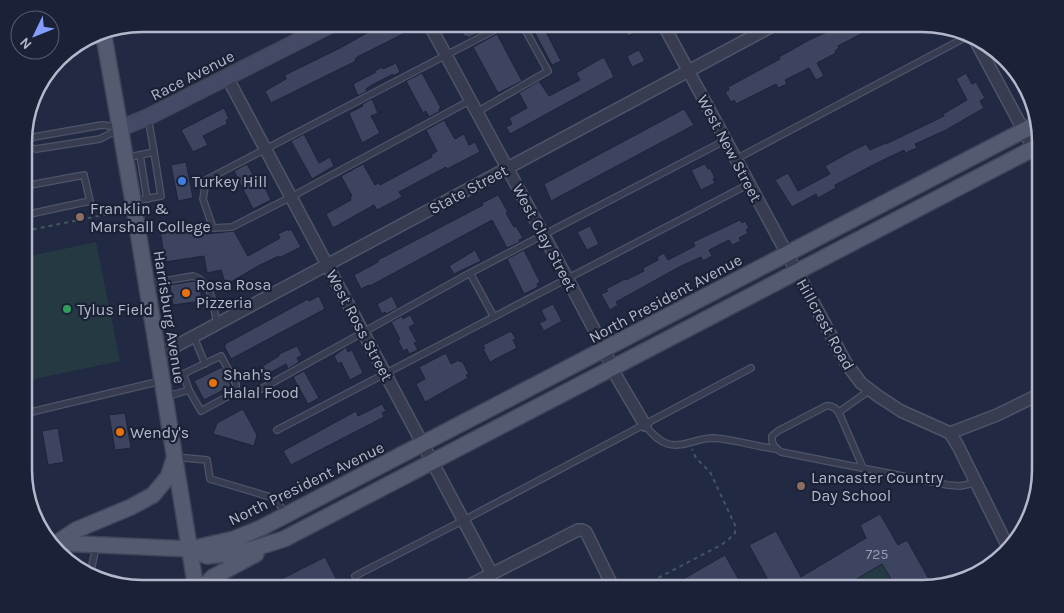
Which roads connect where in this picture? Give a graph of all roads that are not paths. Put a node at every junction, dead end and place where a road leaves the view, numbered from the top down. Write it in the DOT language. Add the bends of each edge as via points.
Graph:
graph roads {
  1 [pos="316,32"];
  2 [pos="434,32"];
  3 [pos="491,32"];
  4 [pos="526,32"];
  5 [pos="667,32"];
  6 [pos="761,32"];
  7 [pos="104,39"];
  8 [pos="961,40"];
  9 [pos="982,50"];
  10 [pos="446,56"];
  11 [pos="689,71"];
  12 [pos="228,77"];
  13 [pos="471,100"];
  14 [pos="477,112"];
  15 [pos="148,117"];
  16 [pos="1030,127"];
  17 [pos="120,128"];
  18 [pos="32,138"];
  19 [pos="726,140"];
  20 [pos="32,147"];
  21 [pos="266,149"];
  22 [pos="154,152"];
  23 [pos="1031,155"];
  24 [pos="132,156"];
  25 [pos="736,159"];
  26 [pos="507,168"];
  27 [pos="749,184"];
  28 [pos="32,185"];
  29 [pos="291,197"];
  30 [pos="138,203"];
  31 [pos="32,214"];
  32 [pos="544,236"];
  33 [pos="788,254"];
  34 [pos="327,265"];
  35 [pos="797,272"];
  36 [pos="470,273"];
  37 [pos="567,278"];
  38 [pos="147,284"];
  39 [pos="494,316"];
  40 [pos="218,324"];
  41 [pos="364,332"];
  42 [pos="194,337"];
  43 [pos="605,350"];
  44 [pos="159,355"];
  45 [pos="205,364"];
  46 [pos="751,368"];
  47 [pos="612,369"];
  48 [pos="386,373"];
  49 [pos="163,381"];
  50 [pos="261,389"];
  51 [pos="189,390"];
  52 [pos="870,390"];
  53 [pos="165,397"];
  54 [pos="1031,398"];
  55 [pos="32,412"];
  56 [pos="839,412"];
  57 [pos="645,425"];
  58 [pos="277,430"];
  59 [pos="950,433"];
  60 [pos="423,444"];
  61 [pos="778,449"];
  62 [pos="175,456"];
  63 [pos="433,462"];
  64 [pos="863,468"];
  65 [pos="975,483"];
  66 [pos="288,515"];
  67 [pos="464,520"];
  68 [pos="284,539"];
  69 [pos="58,541"];
  70 [pos="1005,542"];
  71 [pos="60,543"];
  72 [pos="97,545"];
  73 [pos="190,549"];
  74 [pos="92,568"];
  75 [pos="492,574"];
  76 [pos="355,576"];
  77 [pos="195,580"];
  78 [pos="210,580"];
  79 [pos="480,580"];
  80 [pos="610,580"];
  1 -- 12 [label="main road, Race Avenue"];
  2 -- 10 [label="street, West Clay Street"];
  3 -- 10 [label="lane"];
  4 -- 14 [label="lane" via="548,71"];
  5 -- 11 [label="street, West New Street"];
  6 -- 11 [label="street, State Street"];
  7 -- 17 [label="main road, Harrisburg Avenue"];
  8 -- 25 [label="lane"];
  9 -- 16 [label="street"];
  10 -- 13 [label="street, West Clay Street"];
  10 -- 21 [label="lane"];
  11 -- 19 [label="street, West New Street"];
  11 -- 26 [label="street, State Street"];
  12 -- 15 [label="main road, Race Avenue"];
  12 -- 21 [label="street, West Ross Street"];
  13 -- 14 [label="street, West Clay Street"];
  13 -- 29 [label="lane"];
  14 -- 26 [label="street, West Clay Street"];
  15 -- 17 [label="main road, Race Avenue"];
  15 -- 22 [label="lane"];
  16 -- 33 [label="main road, North President Avenue"];
  17 -- 18 [label="lane" via="102,125"];
  17 -- 20 [label="lane" via="100,139"];
  17 -- 24 [label="main road, Harrisburg Avenue"];
  19 -- 25 [label="street, West New Street"];
  19 -- 32 [label="lane"];
  21 -- 29 [label="street, West Ross Street"];
  21 -- 29 [label="lane" via="206,180 203,199 214,228 232,227"];
  22 -- 24 [label="lane"];
  22 -- 30 [label="lane" via="161,196"];
  23 -- 35 [label="main road, North President Avenue"];
  24 -- 30 [label="main road, Harrisburg Avenue"];
  24 -- 30 [label="lane" via="144,174"];
  25 -- 27 [label="street, West New Street"];
  26 -- 32 [label="street, West Clay Street"];
  26 -- 34 [label="street, State Street"];
  27 -- 33 [label="street, West New Street"];
  27 -- 37 [label="lane"];
  28 -- 31 [label="lane" via="84,175 90,202"];
  29 -- 34 [label="street, West Ross Street"];
  30 -- 38 [label="main road, Harrisburg Avenue"];
  32 -- 36 [label="lane"];
  32 -- 37 [label="street, West Clay Street"];
  33 -- 35 [label="street, West New Street"];
  33 -- 43 [label="main road, North President Avenue"];
  34 -- 40 [label="street, State Street"];
  34 -- 41 [label="street, West Ross Street"];
  35 -- 47 [label="main road, North President Avenue"];
  35 -- 52 [label="street, Hillcrest Road" via="846,363"];
  36 -- 39 [label="lane"];
  36 -- 41 [label="lane"];
  37 -- 39 [label="lane"];
  37 -- 43 [label="street, West Clay Street"];
  38 -- 40 [label="lane" via="193,276 199,278 208,286"];
  38 -- 44 [label="main road, Harrisburg Avenue"];
  39 -- 48 [label="lane"];
  40 -- 42 [label="street, State Street"];
  41 -- 48 [label="street, West Ross Street"];
  41 -- 50 [label="lane"];
  42 -- 44 [label="street, State Street"];
  42 -- 45 [label="lane"];
  43 -- 47 [label="street, West Clay Street"];
  43 -- 60 [label="main road, North President Avenue"];
  44 -- 49 [label="main road, Harrisburg Avenue"];
  45 -- 51 [label="lane" via="183,374"];
  45 -- 51 [label="lane" via="221,356 236,384 236,392 202,411"];
  46 -- 57 [label="lane"];
  47 -- 57 [label="street, West Clay Street"];
  47 -- 63 [label="main road, North President Avenue"];
  48 -- 58 [label="lane"];
  48 -- 60 [label="street, West Ross Street"];
  49 -- 53 [label="main road, Harrisburg Avenue"];
  49 -- 55 [label="lane"];
  51 -- 53 [label="lane"];
  52 -- 56 [label="lane"];
  52 -- 59 [label="street, Hillcrest Road" via="902,411"];
  53 -- 62 [label="main road, Harrisburg Avenue"];
  54 -- 59 [label="street"];
  56 -- 61 [label="lane" via="831,405 826,406 778,432 772,436 771,442"];
  56 -- 64 [label="lane"];
  57 -- 61 [label="lane" via="666,444 714,438"];
  57 -- 67 [label="lane"];
  59 -- 65 [label="street"];
  60 -- 63 [label="street, West Ross Street"];
  60 -- 66 [label="main road, North President Avenue"];
  61 -- 64 [label="lane"];
  62 -- 66 [label="lane" via="207,460 210,479 274,498"];
  62 -- 69 [label="main road" via="168,477 154,495"];
  62 -- 73 [label="main road, Harrisburg Avenue"];
  63 -- 67 [label="street, West Ross Street"];
  63 -- 68 [label="main road, North President Avenue"];
  64 -- 65 [label="lane" via="948,485"];
  65 -- 70 [label="street"];
  66 -- 73 [label="main road, North President Avenue" via="234,539"];
  67 -- 75 [label="street, West Ross Street"];
  67 -- 76 [label="lane"];
  68 -- 73 [label="main road, North President Avenue" via="227,554 207,556"];
  68 -- 78 [label="main road"];
  71 -- 72 [label="main road"];
  72 -- 73 [label="main road"];
  72 -- 74 [label="lane"];
  73 -- 77 [label="main road, Harrisburg Avenue"];
  75 -- 79 [label="street"];
  75 -- 80 [label="street" via="582,530 586,532"];
}
